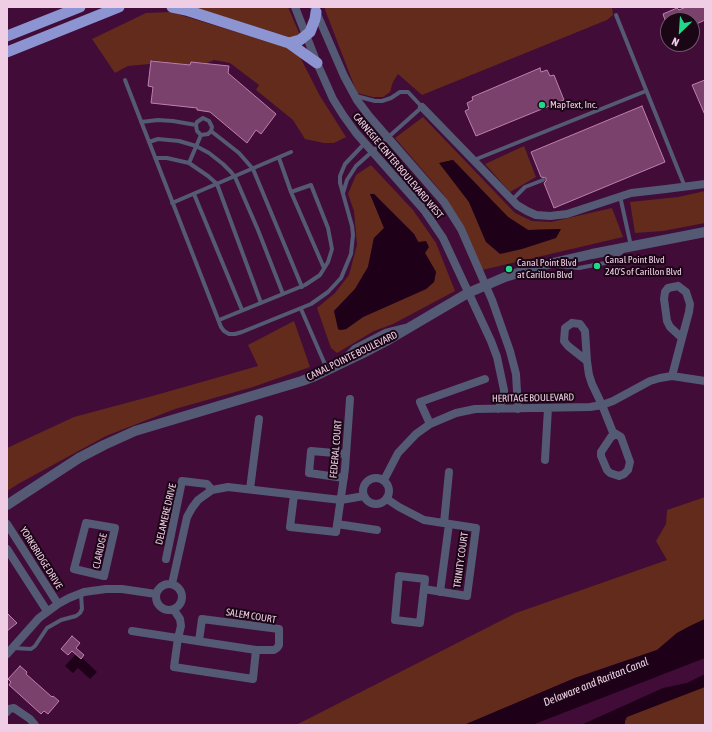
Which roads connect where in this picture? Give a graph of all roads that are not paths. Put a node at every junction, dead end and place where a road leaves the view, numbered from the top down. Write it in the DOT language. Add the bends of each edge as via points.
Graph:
graph roads {
  1 [pos="80,7"];
  2 [pos="119,7"];
  3 [pos="172,7"];
  4 [pos="295,7"];
  5 [pos="315,9"];
  6 [pos="616,15"];
  7 [pos="7,36"];
  8 [pos="306,36"];
  9 [pos="289,43"];
  10 [pos="7,52"];
  11 [pos="317,62"];
  12 [pos="125,80"];
  13 [pos="646,91"];
  14 [pos="354,95"];
  15 [pos="422,107"];
  16 [pos="141,122"];
  17 [pos="196,125"];
  18 [pos="211,131"];
  19 [pos="201,135"];
  20 [pos="387,138"];
  21 [pos="148,142"];
  22 [pos="365,143"];
  23 [pos="196,146"];
  24 [pos="372,151"];
  25 [pos="291,152"];
  26 [pos="155,158"];
  27 [pos="279,158"];
  28 [pos="474,160"];
  29 [pos="189,163"];
  30 [pos="253,169"];
  31 [pos="235,177"];
  32 [pos="543,180"];
  33 [pos="217,184"];
  34 [pos="705,184"];
  35 [pos="685,187"];
  36 [pos="291,192"];
  37 [pos="194,194"];
  38 [pos="620,195"];
  39 [pos="343,196"];
  40 [pos="512,200"];
  41 [pos="172,204"];
  42 [pos="705,232"];
  43 [pos="631,246"];
  44 [pos="324,268"];
  45 [pos="485,286"];
  46 [pos="302,287"];
  47 [pos="468,293"];
  48 [pos="283,294"];
  49 [pos="261,303"];
  50 [pos="301,309"];
  51 [pos="242,310"];
  52 [pos="219,320"];
  53 [pos="682,338"];
  54 [pos="587,361"];
  55 [pos="330,369"];
  56 [pos="672,376"];
  57 [pos="485,379"];
  58 [pos="705,381"];
  59 [pos="350,399"];
  60 [pos="602,405"];
  61 [pos="518,408"];
  62 [pos="548,408"];
  63 [pos="498,409"];
  64 [pos="259,419"];
  65 [pos="430,424"];
  66 [pos="614,435"];
  67 [pos="346,454"];
  68 [pos="545,460"];
  69 [pos="449,472"];
  70 [pos="344,478"];
  71 [pos="384,480"];
  72 [pos="250,489"];
  73 [pos="212,490"];
  74 [pos="294,495"];
  75 [pos="364,496"];
  76 [pos="387,499"];
  77 [pos="341,500"];
  78 [pos="7,505"];
  79 [pos="7,524"];
  80 [pos="337,524"];
  81 [pos="446,524"];
  82 [pos="377,530"];
  83 [pos="7,549"];
  84 [pos="166,559"];
  85 [pos="104,576"];
  86 [pos="172,584"];
  87 [pos="106,589"];
  88 [pos="424,589"];
  89 [pos="440,592"];
  90 [pos="81,594"];
  91 [pos="156,594"];
  92 [pos="58,604"];
  93 [pos="174,610"];
  94 [pos="47,611"];
  95 [pos="132,631"];
  96 [pos="178,638"];
  97 [pos="199,641"];
  98 [pos="256,650"];
  99 [pos="10,651"];
  100 [pos="8,708"];
  101 [pos="35,725"];
  1 -- 7 [label="highway"];
  2 -- 10 [label="highway"];
  3 -- 9 [label="highway"];
  4 -- 8 [label="street, CARNEGIE CENTER BOULEVARD WEST"];
  5 -- 8 [label="highway" via="312,28"];
  5 -- 14 [label="street, CARNEGIE CENTER BOULEVARD WEST"];
  6 -- 13 [label="lane"];
  8 -- 9 [label="highway"];
  8 -- 11 [label="street, CARNEGIE CENTER BOULEVARD WEST"];
  9 -- 11 [label="highway"];
  11 -- 22 [label="street, CARNEGIE CENTER BOULEVARD WEST" via="333,99"];
  12 -- 16 [label="lane"];
  13 -- 28 [label="lane"];
  13 -- 35 [label="lane"];
  14 -- 15 [label="lane" via="382,101 400,92 408,92"];
  14 -- 20 [label="street, CARNEGIE CENTER BOULEVARD WEST"];
  15 -- 20 [label="lane"];
  15 -- 28 [label="street"];
  16 -- 17 [label="lane" via="173,120"];
  16 -- 21 [label="lane"];
  17 -- 18 [label="lane" via="200,120 206,119 212,124"];
  17 -- 19 [label="lane"];
  18 -- 19 [label="lane"];
  18 -- 30 [label="lane" via="239,153"];
  19 -- 23 [label="lane"];
  20 -- 24 [label="lane"];
  20 -- 45 [label="street, CARNEGIE CENTER BOULEVARD WEST" via="453,215"];
  21 -- 23 [label="lane" via="179,141"];
  21 -- 26 [label="lane"];
  22 -- 24 [label="street, CARNEGIE CENTER BOULEVARD WEST"];
  22 -- 39 [label="lane" via="342,171 340,183"];
  23 -- 29 [label="lane"];
  23 -- 31 [label="lane" via="223,164"];
  24 -- 39 [label="lane" via="350,173"];
  24 -- 47 [label="street, CARNEGIE CENTER BOULEVARD WEST" via="434,224"];
  25 -- 27 [label="lane"];
  26 -- 29 [label="lane"];
  26 -- 41 [label="lane"];
  27 -- 30 [label="lane"];
  27 -- 36 [label="lane"];
  28 -- 40 [label="street"];
  29 -- 33 [label="lane"];
  30 -- 31 [label="lane"];
  30 -- 46 [label="lane"];
  31 -- 33 [label="lane"];
  31 -- 48 [label="lane"];
  32 -- 40 [label="lane" via="525,187"];
  33 -- 37 [label="lane"];
  33 -- 49 [label="lane"];
  34 -- 35 [label="street"];
  35 -- 38 [label="street"];
  36 -- 44 [label="lane"];
  36 -- 44 [label="lane" via="311,185 328,228 332,249"];
  37 -- 41 [label="lane"];
  37 -- 51 [label="lane"];
  38 -- 40 [label="street" via="567,214 550,216 527,211"];
  38 -- 43 [label="lane"];
  39 -- 50 [label="lane" via="353,235 348,262 341,278 328,292"];
  41 -- 52 [label="lane"];
  42 -- 43 [label="street, CANAL POINTE BOULEVARD"];
  43 -- 45 [label="street, CANAL POINTE BOULEVARD" via="544,264"];
  44 -- 46 [label="lane"];
  45 -- 47 [label="street, CANAL POINTE BOULEVARD"];
  45 -- 61 [label="street, CARNEGIE CENTER BOULEVARD WEST" via="510,351 516,374"];
  46 -- 48 [label="lane"];
  47 -- 55 [label="street, CANAL POINTE BOULEVARD" via="375,347"];
  47 -- 63 [label="street, CARNEGIE CENTER BOULEVARD WEST" via="497,357 504,390 504,397"];
  48 -- 49 [label="lane"];
  49 -- 51 [label="lane"];
  50 -- 52 [label="lane" via="235,334 224,331"];
  50 -- 55 [label="lane"];
  51 -- 52 [label="lane"];
  53 -- 53 [label="street" via="689,312 688,296 678,286 672,287 664,296 667,321"];
  53 -- 56 [label="street"];
  54 -- 60 [label="street" via="592,384"];
  55 -- 78 [label="street, CANAL POINTE BOULEVARD" via="302,381 135,431 79,458"];
  56 -- 58 [label="street, HERITAGE BOULEVARD"];
  56 -- 60 [label="street, HERITAGE BOULEVARD" via="650,381"];
  57 -- 65 [label="street" via="420,402"];
  59 -- 67 [label="street, FEDERAL COURT"];
  60 -- 62 [label="street, HERITAGE BOULEVARD"];
  60 -- 66 [label="street"];
  61 -- 62 [label="street, HERITAGE BOULEVARD"];
  61 -- 63 [label="street, HERITAGE BOULEVARD"];
  62 -- 68 [label="street"];
  63 -- 65 [label="street, HERITAGE BOULEVARD" via="475,409 456,413"];
  64 -- 72 [label="street"];
  65 -- 71 [label="street, HERITAGE BOULEVARD" via="406,443"];
  66 -- 66 [label="street" via="601,452 601,456 607,470 619,476 628,470 630,462 621,437 619,434"];
  67 -- 70 [label="street, FEDERAL COURT"];
  67 -- 70 [label="street" via="311,451 309,473"];
  69 -- 81 [label="street, TRINITY COURT"];
  70 -- 77 [label="street, FEDERAL COURT"];
  71 -- 75 [label="street" via="369,480 363,488"];
  71 -- 76 [label="street" via="390,489"];
  72 -- 73 [label="street" via="228,487"];
  72 -- 74 [label="street"];
  73 -- 84 [label="street, DELAMERE DRIVE" via="206,484 182,481"];
  73 -- 86 [label="street" via="198,500 187,517"];
  74 -- 77 [label="street"];
  74 -- 80 [label="street" via="290,527 336,532"];
  75 -- 76 [label="street" via="375,505"];
  75 -- 77 [label="street"];
  76 -- 81 [label="street, TRINITY COURT" via="412,515"];
  77 -- 80 [label="street, FEDERAL COURT"];
  79 -- 92 [label="street, YORKBRIDGE DRIVE"];
  80 -- 82 [label="street"];
  81 -- 89 [label="street, TRINITY COURT"];
  81 -- 89 [label="street, TRINITY COURT" via="476,528 467,596"];
  83 -- 94 [label="street"];
  85 -- 85 [label="street, CLARIDGE" via="115,528 86,523 74,570"];
  85 -- 87 [label="street"];
  86 -- 91 [label="street" via="162,586"];
  86 -- 93 [label="street" via="178,588 182,597 179,607"];
  87 -- 90 [label="street"];
  87 -- 91 [label="street"];
  88 -- 88 [label="street" via="420,623 395,620 399,576 425,579"];
  88 -- 89 [label="street, TRINITY COURT"];
  90 -- 92 [label="street"];
  90 -- 99 [label="lane" via="80,613 47,628 31,649"];
  91 -- 93 [label="street" via="160,607 169,611"];
  92 -- 94 [label="street"];
  93 -- 96 [label="street" via="180,619"];
  94 -- 99 [label="street"];
  95 -- 96 [label="street, SALEM COURT"];
  96 -- 97 [label="street, SALEM COURT"];
  96 -- 98 [label="street" via="174,667 253,679"];
  97 -- 98 [label="street, SALEM COURT"];
  97 -- 98 [label="street, SALEM COURT" via="202,619 279,629 277,648"];
  100 -- 101 [label="street" via="14,708"];
}
